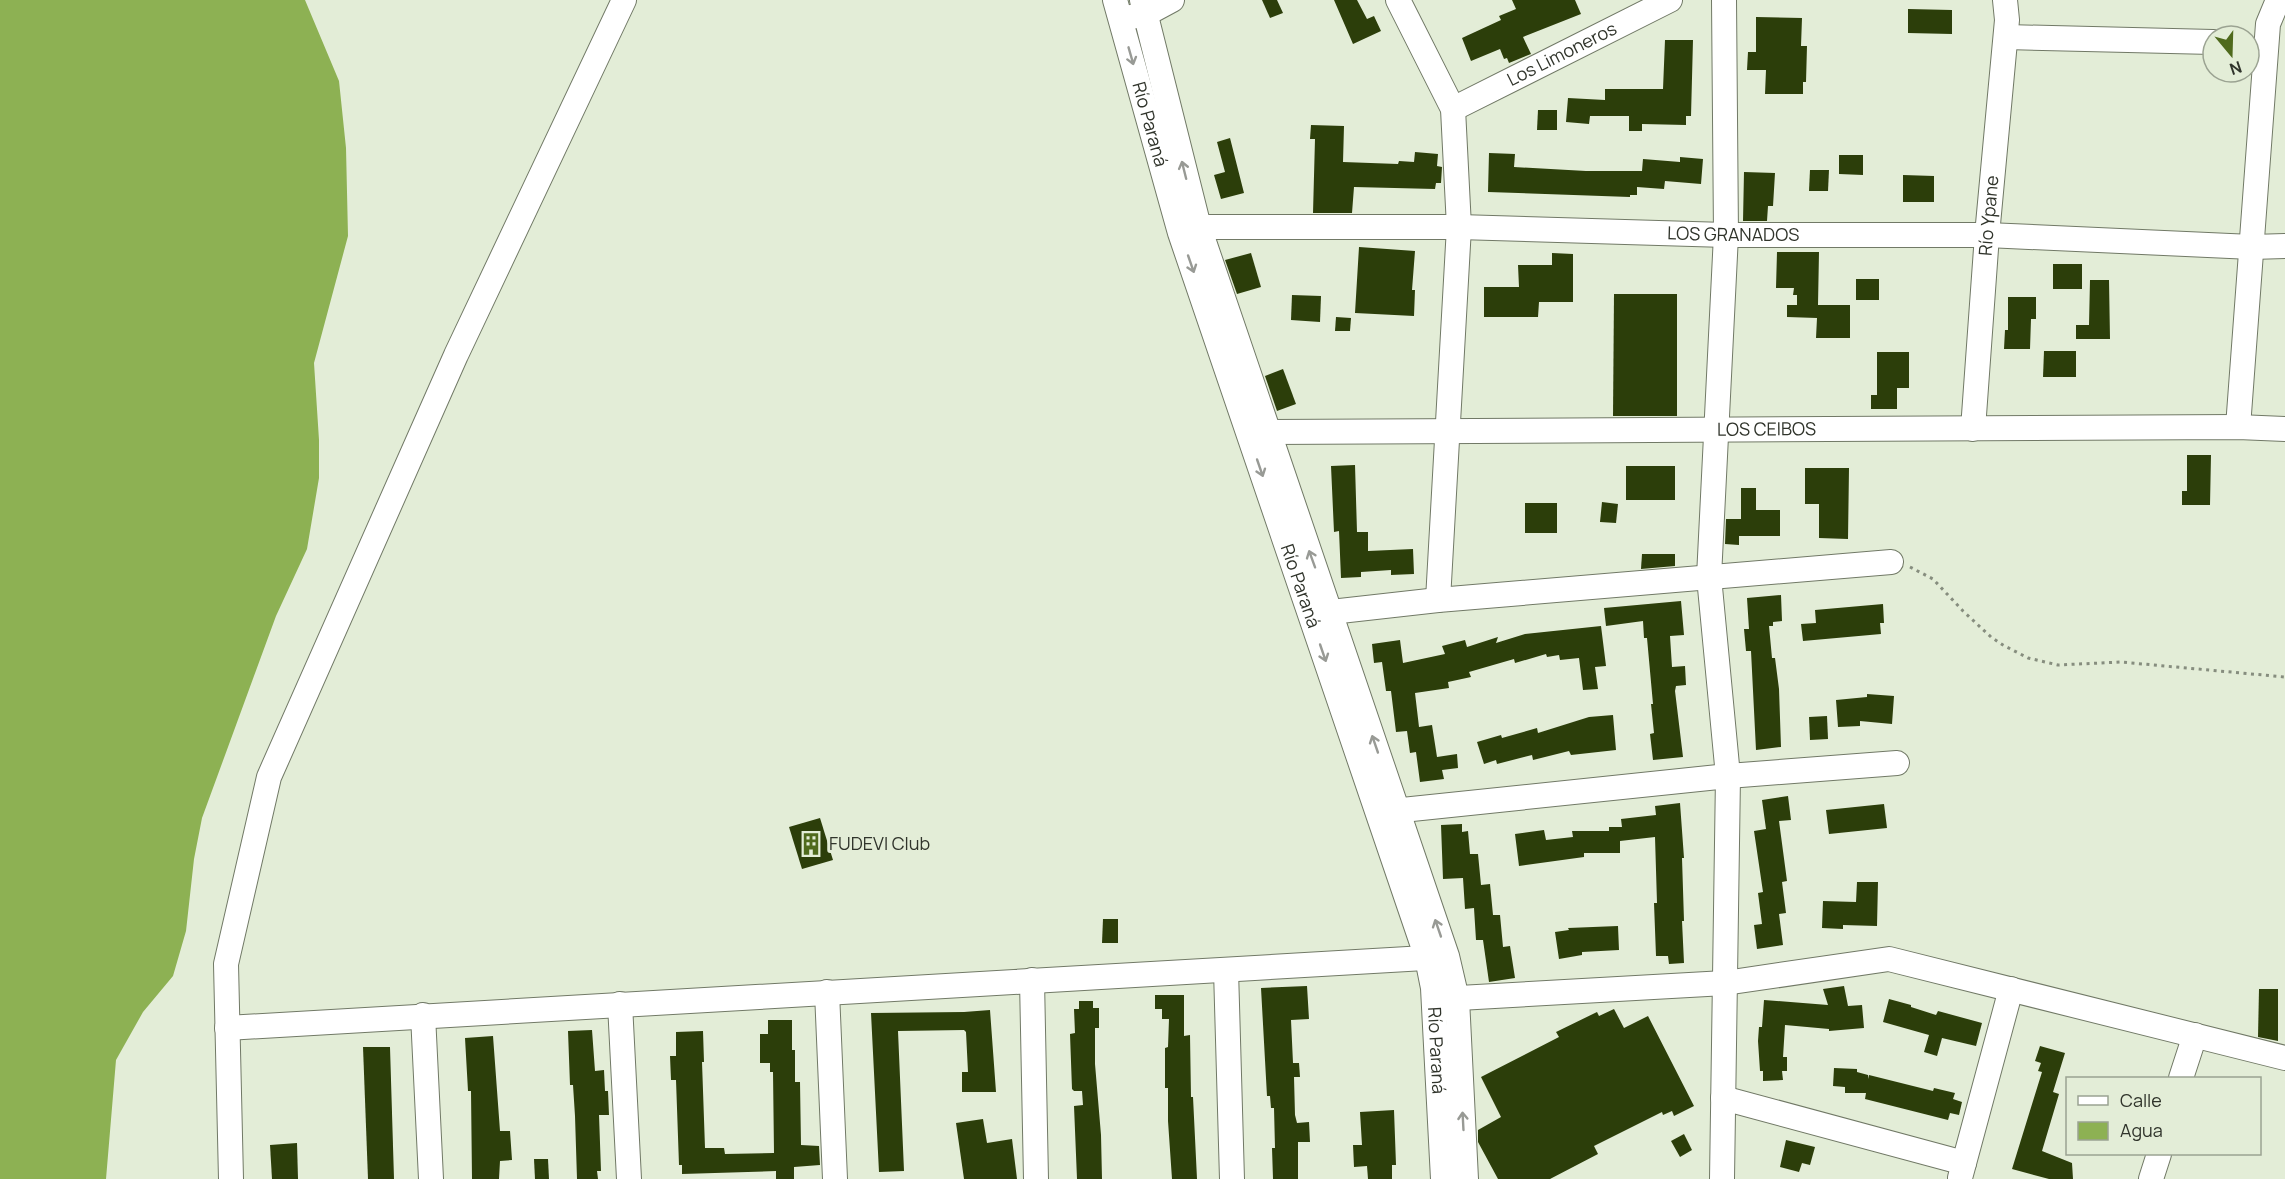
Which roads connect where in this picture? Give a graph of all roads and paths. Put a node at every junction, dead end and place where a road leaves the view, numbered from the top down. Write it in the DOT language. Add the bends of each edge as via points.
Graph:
graph roads {
  1 [pos="624,0"];
  2 [pos="1172,0"];
  3 [pos="1398,0"];
  4 [pos="1670,0"];
  5 [pos="1724,0"];
  6 [pos="2005,0"];
  7 [pos="2278,0"];
  8 [pos="1144,7"];
  9 [pos="1117,10"];
  10 [pos="2006,37"];
  11 [pos="2261,37"];
  12 [pos="2201,42"];
  13 [pos="2257,84"];
  14 [pos="1453,109"];
  15 [pos="1459,227"];
  16 [pos="1190,230"];
  17 [pos="1726,235"];
  18 [pos="1987,235"];
  19 [pos="2285,246"];
  20 [pos="2252,247"];
  21 [pos="2238,427"];
  22 [pos="1973,429"];
  23 [pos="2285,429"];
  24 [pos="1716,431"];
  25 [pos="1448,432"];
  26 [pos="1258,434"];
  27 [pos="1890,562"];
  28 [pos="1709,577"];
  29 [pos="1438,600"];
  30 [pos="1321,614"];
  31 [pos="2285,677"];
  32 [pos="1898,763"];
  33 [pos="1728,776"];
  34 [pos="1388,812"];
  35 [pos="1437,957"];
  36 [pos="1226,970"];
  37 [pos="1032,981"];
  38 [pos="1725,983"];
  39 [pos="2011,989"];
  40 [pos="827,992"];
  41 [pos="1445,999"];
  42 [pos="620,1004"];
  43 [pos="423,1015"];
  44 [pos="227,1028"];
  45 [pos="2194,1035"];
  46 [pos="2285,1058"];
  47 [pos="2181,1077"];
  48 [pos="1723,1098"];
  49 [pos="2159,1155"];
  50 [pos="1961,1171"];
  51 [pos="231,1179"];
  52 [pos="431,1179"];
  53 [pos="629,1179"];
  54 [pos="835,1179"];
  55 [pos="1036,1179"];
  56 [pos="1232,1179"];
  57 [pos="1443,1179"];
  58 [pos="1466,1179"];
  59 [pos="1722,1179"];
  60 [pos="2151,1179"];
  1 -- 44 [label="street" via="456,355 269,777 226,964"];
  2 -- 8 [label="street"];
  3 -- 14 [label="street"];
  4 -- 14 [label="street, Los Limoneros"];
  5 -- 17 [label="street"];
  6 -- 10 [label="street, Río Ypane"];
  7 -- 11 [label="street"];
  8 -- 9 [label="street"];
  16 -- 8 [label="street, Río Paraná, one-way"];
  9 -- 16 [label="street, Río Paraná, one-way"];
  10 -- 12 [label="street"];
  10 -- 18 [label="street, Río Ypane"];
  13 -- 20 [label="street"];
  14 -- 15 [label="street"];
  15 -- 16 [label="street, LOS GRANADOS"];
  15 -- 17 [label="street, LOS GRANADOS"];
  15 -- 25 [label="street"];
  16 -- 26 [label="street, Río Paraná"];
  17 -- 18 [label="street, LOS GRANADOS"];
  17 -- 24 [label="street"];
  18 -- 20 [label="street, LOS GRANADOS"];
  18 -- 22 [label="street, Río Ypane"];
  19 -- 20 [label="street, LOS GRANADOS"];
  20 -- 21 [label="street"];
  21 -- 22 [label="street, LOS CEIBOS"];
  21 -- 23 [label="street, LOS CEIBOS"];
  22 -- 24 [label="street, LOS CEIBOS"];
  24 -- 25 [label="street, LOS CEIBOS"];
  24 -- 28 [label="street"];
  25 -- 26 [label="street, LOS CEIBOS"];
  25 -- 29 [label="street"];
  26 -- 30 [label="street, Río Paraná"];
  27 -- 28 [label="street"];
  27 -- 31 [label="path" via="1933,579 1985,632 2028,658 2058,664 2121,662"];
  28 -- 29 [label="street"];
  28 -- 33 [label="street"];
  29 -- 30 [label="street"];
  30 -- 34 [label="street, Río Paraná"];
  32 -- 33 [label="street"];
  33 -- 34 [label="street"];
  33 -- 38 [label="street"];
  34 -- 35 [label="street, Río Paraná"];
  35 -- 36 [label="street"];
  35 -- 41 [label="street, Río Paraná"];
  36 -- 37 [label="street"];
  36 -- 56 [label="street"];
  37 -- 40 [label="street"];
  37 -- 55 [label="street"];
  38 -- 39 [label="street" via="1889,960"];
  38 -- 41 [label="street"];
  38 -- 48 [label="street"];
  39 -- 45 [label="street"];
  39 -- 50 [label="street"];
  40 -- 42 [label="street"];
  40 -- 54 [label="street"];
  41 -- 57 [label="street, Río Paraná"];
  58 -- 41 [label="street, Río Paraná, one-way"];
  42 -- 43 [label="street"];
  42 -- 53 [label="street"];
  43 -- 44 [label="street"];
  43 -- 52 [label="street"];
  44 -- 51 [label="street"];
  45 -- 46 [label="street"];
  45 -- 47 [label="street"];
  48 -- 50 [label="street"];
  48 -- 59 [label="street"];
  49 -- 60 [label="street"];
}
